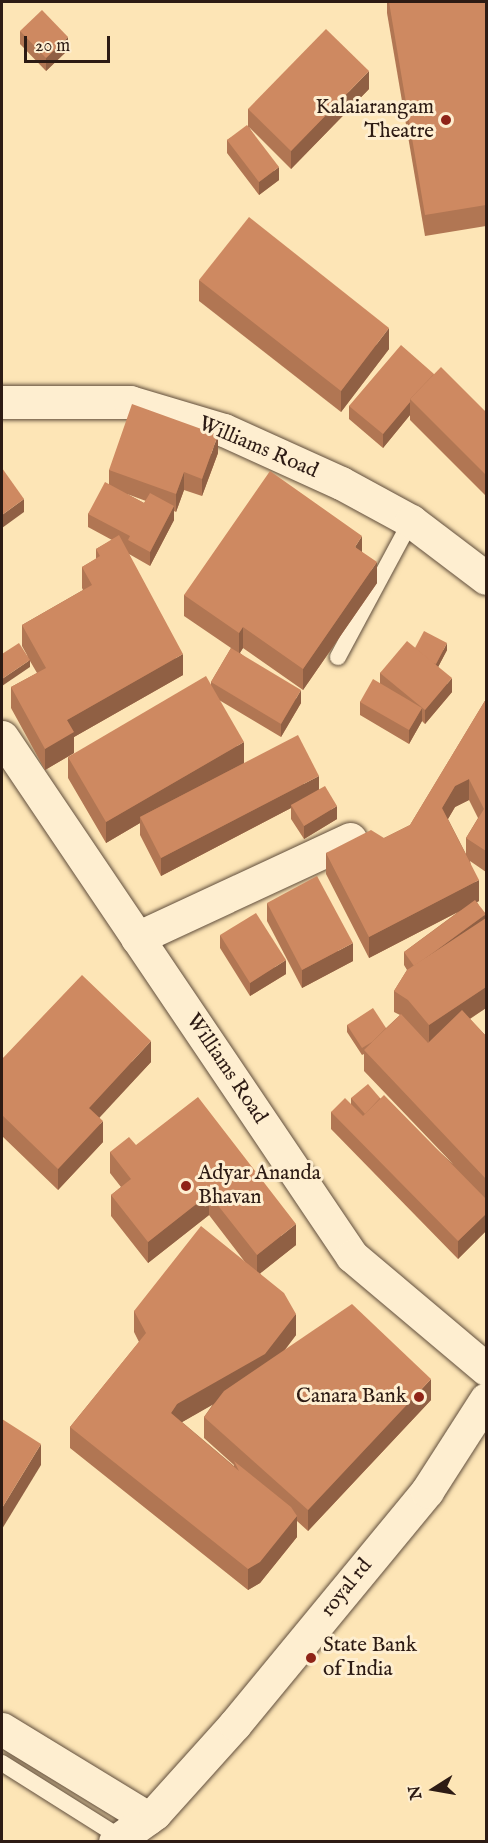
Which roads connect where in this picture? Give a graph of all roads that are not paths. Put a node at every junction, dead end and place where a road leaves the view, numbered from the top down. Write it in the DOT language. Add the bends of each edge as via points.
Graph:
graph roads {
  1 [pos="2,402"];
  2 [pos="411,521"];
  3 [pos="486,578"];
  4 [pos="338,657"];
  5 [pos="2,737"];
  6 [pos="350,839"];
  7 [pos="137,938"];
  8 [pos="486,1368"];
  9 [pos="486,1399"];
  10 [pos="2,1729"];
  11 [pos="2,1763"];
  12 [pos="148,1818"];
  13 [pos="118,1840"];
  1 -- 2 [label="street, Williams Road" via="130,402 224,430 341,483"];
  2 -- 3 [label="street, Williams Road"];
  2 -- 4 [label="lane"];
  5 -- 7 [label="street, Williams Road"];
  6 -- 7 [label="street"];
  7 -- 8 [label="street, Williams Road" via="351,1256"];
  9 -- 12 [label="street, royal rd" via="427,1491 235,1724"];
  10 -- 12 [label="street"];
  11 -- 13 [label="lane"];
  12 -- 13 [label="street, royal rd"];
}
